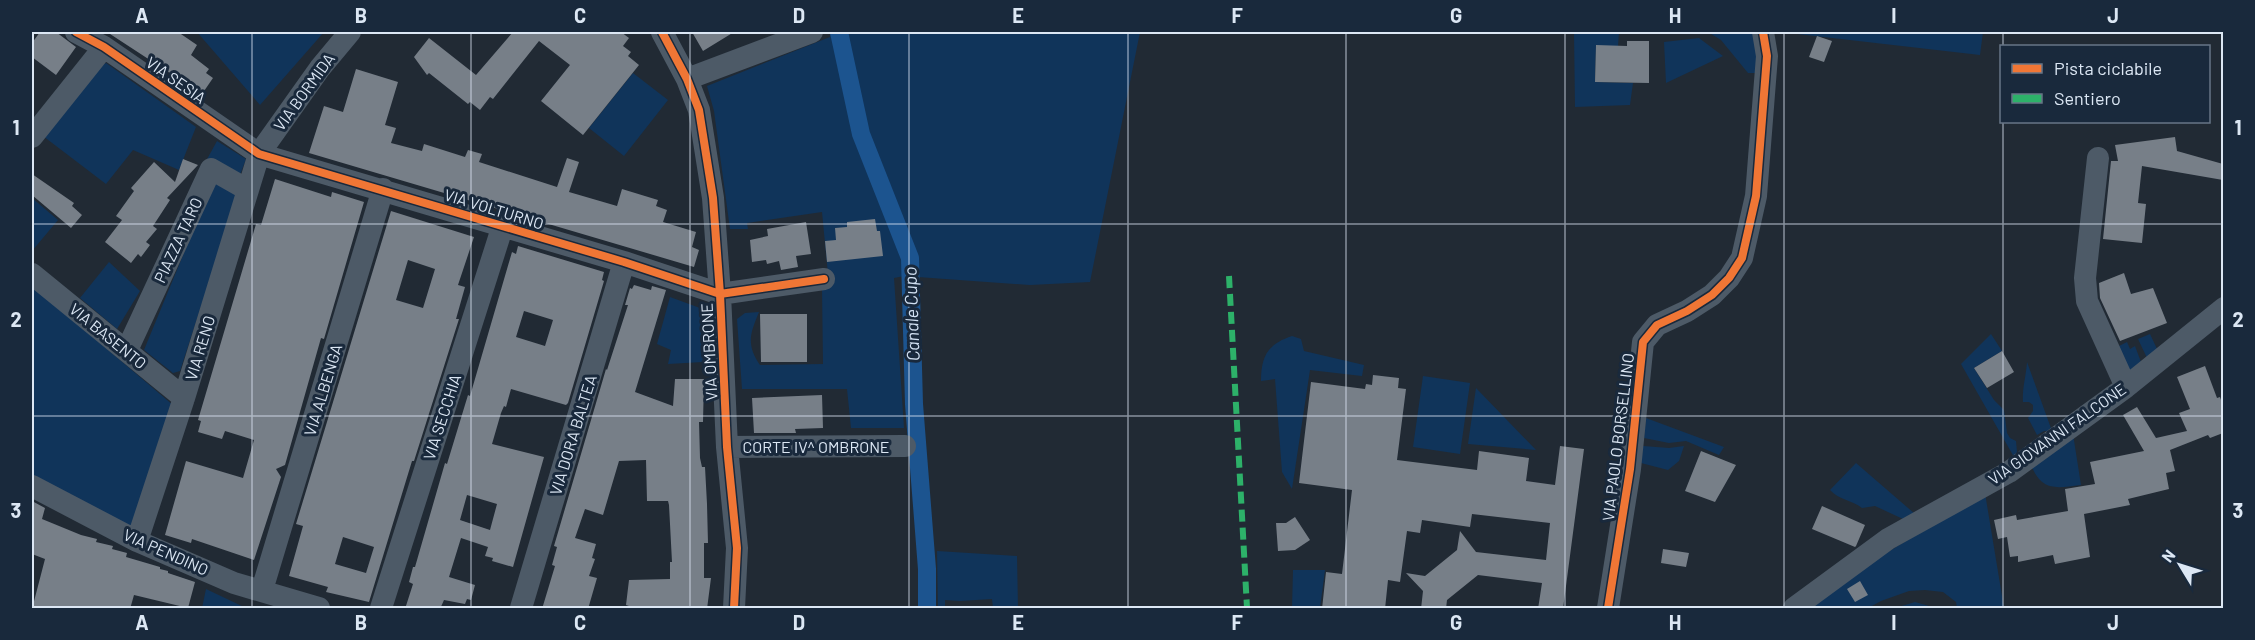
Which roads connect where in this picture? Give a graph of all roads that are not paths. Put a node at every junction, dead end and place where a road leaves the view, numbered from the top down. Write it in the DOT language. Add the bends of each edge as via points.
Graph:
graph roads {
  1 [pos="76,32"];
  2 [pos="350,32"];
  3 [pos="662,32"];
  4 [pos="812,32"];
  5 [pos="1763,32"];
  6 [pos="779,37"];
  7 [pos="104,46"];
  8 [pos="687,79"];
  9 [pos="32,137"];
  10 [pos="259,154"];
  11 [pos="2098,158"];
  12 [pos="383,189"];
  13 [pos="249,190"];
  14 [pos="503,225"];
  15 [pos="624,262"];
  16 [pos="32,274"];
  17 [pos="824,279"];
  18 [pos="720,294"];
  19 [pos="2223,308"];
  20 [pos="127,350"];
  21 [pos="2126,387"];
  22 [pos="184,398"];
  23 [pos="905,446"];
  24 [pos="727,447"];
  25 [pos="32,486"];
  26 [pos="137,541"];
  27 [pos="262,590"];
  28 [pos="310,607"];
  29 [pos="381,609"];
  30 [pos="521,609"];
  31 [pos="734,609"];
  32 [pos="1608,609"];
  33 [pos="1794,609"];
  1 -- 7 [label="street, VIA SESIA"];
  2 -- 10 [label="street, VIA BORMIDA"];
  3 -- 8 [label="street, VIA OMBRONE"];
  4 -- 6 [label="street"];
  5 -- 32 [label="street, VIA PAOLO BORSELLINO" via="1767,56 1756,196 1742,258 1712,295 1657,325 1643,342 1630,469"];
  6 -- 8 [label="street"];
  7 -- 9 [label="street"];
  7 -- 10 [label="street, VIA SESIA"];
  8 -- 18 [label="street, VIA OMBRONE" via="699,110 713,198"];
  10 -- 12 [label="street, VIA VOLTURNO"];
  10 -- 13 [label="street, VIA RENO"];
  11 -- 21 [label="street" via="2085,278 2087,301"];
  12 -- 14 [label="street, VIA VOLTURNO"];
  12 -- 27 [label="street, VIA ALBENGA"];
  13 -- 20 [label="street, PIAZZA TARO" via="211,169"];
  13 -- 22 [label="street, VIA RENO"];
  14 -- 15 [label="street, VIA VOLTURNO"];
  14 -- 29 [label="street, VIA SECCHIA"];
  15 -- 18 [label="street, VIA VOLTURNO"];
  15 -- 30 [label="street, VIA DORA BALTEA"];
  16 -- 20 [label="street, VIA BASENTO"];
  17 -- 18 [label="street"];
  18 -- 24 [label="street, VIA OMBRONE"];
  19 -- 21 [label="street, VIA GIOVANNI FALCONE"];
  20 -- 22 [label="street, VIA BASENTO"];
  21 -- 33 [label="street, VIA GIOVANNI FALCONE" via="2009,472 1888,539"];
  22 -- 26 [label="street, VIA RENO"];
  23 -- 24 [label="street, CORTE IV^ OMBRONE"];
  24 -- 31 [label="street, VIA OMBRONE" via="737,548"];
  25 -- 26 [label="street, VIA PENDINO"];
  26 -- 27 [label="street, VIA PENDINO" via="234,583"];
  27 -- 28 [label="street, VIA PENDINO"];
}
